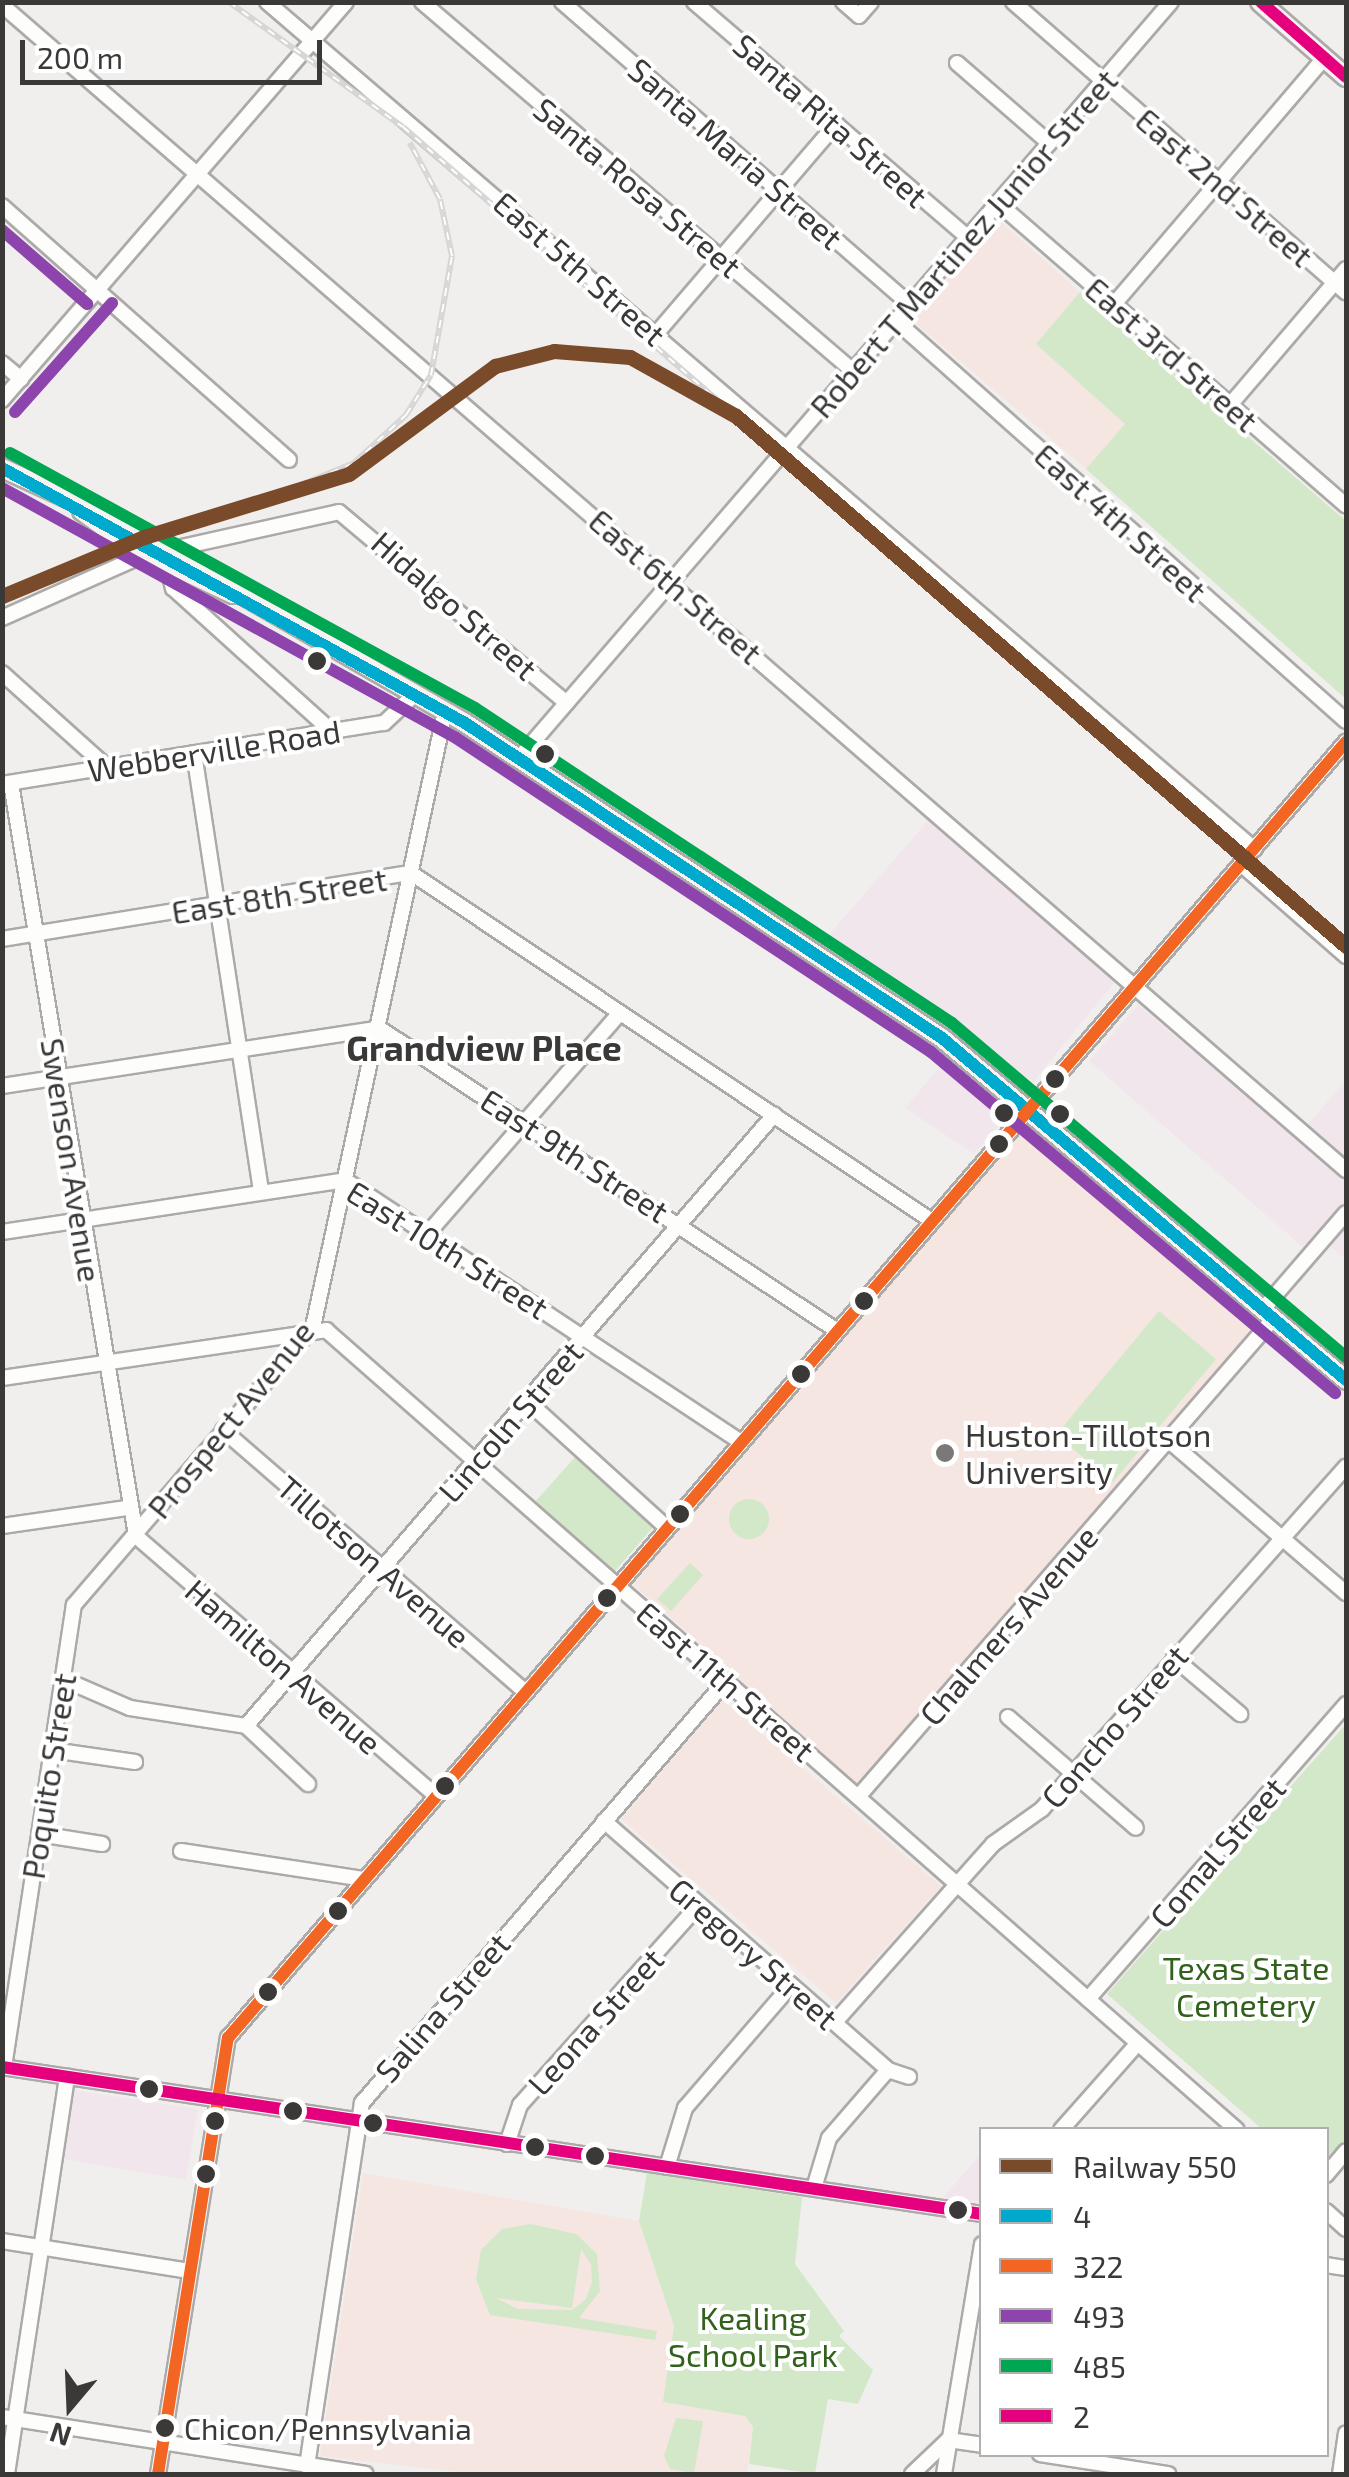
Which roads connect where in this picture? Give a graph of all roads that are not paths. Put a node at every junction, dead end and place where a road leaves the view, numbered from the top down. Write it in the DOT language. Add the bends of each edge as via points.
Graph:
graph roads {
  1 [pos="267,2"];
  2 [pos="346,2"];
  3 [pos="422,2"];
  4 [pos="562,2"];
  5 [pos="694,2"];
  6 [pos="843,2"];
  7 [pos="871,2"];
  8 [pos="1013,2"];
  9 [pos="1171,2"];
  10 [pos="1260,2"];
  11 [pos="2,6"];
  12 [pos="314,39"];
  13 [pos="1324,58"];
  14 [pos="957,63"];
  15 [pos="1346,77"];
  16 [pos="1103,80"];
  17 [pos="836,124"];
  18 [pos="1050,143"];
  19 [pos="199,174"];
  20 [pos="1218,182"];
  21 [pos="780,191"];
  22 [pos="998,203"];
  23 [pos="2,206"];
  24 [pos="968,238"];
  25 [pos="722,258"];
  26 [pos="1346,270"];
  27 [pos="1341,287"];
  28 [pos="99,291"];
  29 [pos="1115,303"];
  30 [pos="910,305"];
  31 [pos="896,321"];
  32 [pos="656,334"];
  33 [pos="2,363"];
  34 [pos="853,371"];
  35 [pos="21,379"];
  36 [pos="2,400"];
  37 [pos="1230,405"];
  38 [pos="787,448"];
  39 [pos="289,460"];
  40 [pos="2,468"];
  41 [pos="1346,506"];
  42 [pos="81,510"];
  43 [pos="146,554"];
  44 [pos="168,558"];
  45 [pos="670,581"];
  46 [pos="2,618"];
  47 [pos="2,673"];
  48 [pos="414,695"];
  49 [pos="567,702"];
  50 [pos="446,712"];
  51 [pos="1346,721"];
  52 [pos="464,722"];
  53 [pos="331,731"];
  54 [pos="441,740"];
  55 [pos="1346,742"];
  56 [pos="194,754"];
  57 [pos="520,757"];
  58 [pos="108,768"];
  59 [pos="7,784"];
  60 [pos="1254,849"];
  61 [pos="1241,864"];
  62 [pos="411,873"];
  63 [pos="218,905"];
  64 [pos="34,934"];
  65 [pos="2,939"];
  66 [pos="1346,956"];
  67 [pos="1138,984"];
  68 [pos="620,1014"];
  69 [pos="379,1028"];
  70 [pos="240,1049"];
  71 [pos="59,1076"];
  72 [pos="2,1086"];
  73 [pos="1030,1109"];
  74 [pos="774,1115"];
  75 [pos="525,1122"];
  76 [pos="1346,1170"];
  77 [pos="345,1180"];
  78 [pos="261,1188"];
  79 [pos="1346,1213"];
  80 [pos="80,1219"];
  81 [pos="932,1221"];
  82 [pos="680,1224"];
  83 [pos="2,1232"];
  84 [pos="428,1233"];
  85 [pos="1269,1313"];
  86 [pos="313,1327"];
  87 [pos="836,1330"];
  88 [pos="584,1334"];
  89 [pos="104,1362"];
  90 [pos="2,1378"];
  91 [pos="1346,1380"];
  92 [pos="526,1400"];
  93 [pos="224,1430"];
  94 [pos="1168,1440"];
  95 [pos="740,1441"];
  96 [pos="475,1461"];
  97 [pos="1346,1466"];
  98 [pos="127,1508"];
  99 [pos="2,1526"];
  100 [pos="666,1527"];
  101 [pos="136,1536"];
  102 [pos="1281,1536"];
  103 [pos="382,1568"];
  104 [pos="617,1585"];
  105 [pos="1346,1593"];
  106 [pos="74,1604"];
  107 [pos="1174,1658"];
  108 [pos="293,1676"];
  109 [pos="63,1680"];
  110 [pos="726,1680"];
  111 [pos="525,1692"];
  112 [pos="1346,1704"];
  113 [pos="1240,1714"];
  114 [pos="1008,1717"];
  115 [pos="246,1726"];
  116 [pos="52,1750"];
  117 [pos="135,1762"];
  118 [pos="1073,1774"];
  119 [pos="308,1784"];
  120 [pos="434,1794"];
  121 [pos="858,1797"];
  122 [pos="604,1822"];
  123 [pos="1136,1828"];
  124 [pos="40,1834"];
  125 [pos="102,1844"];
  126 [pos="181,1851"];
  127 [pos="363,1879"];
  128 [pos="956,1883"];
  129 [pos="698,1906"];
  130 [pos="792,1985"];
  131 [pos="1088,2000"];
  132 [pos="834,2022"];
  133 [pos="1138,2043"];
  134 [pos="3,2067"];
  135 [pos="888,2070"];
  136 [pos="67,2076"];
  137 [pos="908,2077"];
  138 [pos="214,2098"];
  139 [pos="358,2121"];
  140 [pos="1064,2127"];
  141 [pos="1234,2127"];
  142 [pos="507,2144"];
  143 [pos="1346,2151"];
  144 [pos="667,2168"];
  145 [pos="1329,2172"];
  146 [pos="814,2188"];
  147 [pos="979,2214"];
  148 [pos="2,2241"];
  149 [pos="43,2247"];
  150 [pos="979,2261"];
  151 [pos="189,2271"];
  152 [pos="9,2418"];
  153 [pos="1346,2433"];
  154 [pos="948,2440"];
  155 [pos="163,2442"];
  156 [pos="979,2445"];
  157 [pos="1057,2457"];
  158 [pos="307,2466"];
  159 [pos="1146,2473"];
  160 [pos="7,2474"];
  161 [pos="158,2474"];
  162 [pos="366,2474"];
  163 [pos="914,2474"];
  164 [pos="944,2474"];
  165 [pos="1168,2474"];
  166 [pos="1340,2474"];
  1 -- 12 [label="street, East 5th Street"];
  2 -- 12 [label="street"];
  3 -- 25 [label="street, Santa Rosa Street"];
  4 -- 21 [label="street, Santa Maria Street"];
  5 -- 17 [label="street, Santa Rita Street"];
  6 -- 7 [label="street" via="859,16"];
  8 -- 16 [label="street, East 2nd Street"];
  9 -- 16 [label="street, Robert T Martinez Junior Street"];
  10 -- 13 [label="main road"];
  11 -- 19 [label="street, East 6th Street"];
  12 -- 19 [label="street"];
  12 -- 32 [label="street, East 5th Street"];
  13 -- 15 [label="main road"];
  13 -- 20 [label="street"];
  14 -- 18 [label="street"];
  16 -- 18 [label="street, Robert T Martinez Junior Street"];
  16 -- 20 [label="street, East 2nd Street"];
  17 -- 21 [label="street"];
  17 -- 24 [label="street, Santa Rita Street"];
  18 -- 22 [label="street, Robert T Martinez Junior Street"];
  19 -- 28 [label="street"];
  19 -- 45 [label="street, East 6th Street"];
  20 -- 27 [label="street, East 2nd Street"];
  20 -- 29 [label="street"];
  21 -- 25 [label="street"];
  21 -- 30 [label="street, Santa Maria Street"];
  22 -- 24 [label="street, Robert T Martinez Junior Street"];
  22 -- 29 [label="street, East 3rd Street"];
  23 -- 28 [label="street"];
  24 -- 30 [label="street, Robert T Martinez Junior Street"];
  25 -- 32 [label="street"];
  25 -- 34 [label="street, Santa Rosa Street"];
  26 -- 27 [label="street"];
  27 -- 37 [label="street"];
  28 -- 35 [label="street"];
  28 -- 39 [label="street"];
  29 -- 37 [label="street, East 3rd Street"];
  30 -- 31 [label="street, Robert T Martinez Junior Street"];
  31 -- 34 [label="street, Robert T Martinez Junior Street"];
  31 -- 51 [label="street, East 4th Street"];
  32 -- 38 [label="street, East 5th Street"];
  33 -- 35 [label="street"];
  34 -- 38 [label="street, Robert T Martinez Junior Street"];
  35 -- 36 [label="street"];
  37 -- 41 [label="street, East 3rd Street"];
  38 -- 45 [label="street, Robert T Martinez Junior Street"];
  38 -- 60 [label="street, East 5th Street"];
  40 -- 42 [label="main road"];
  42 -- 43 [label="main road"];
  42 -- 44 [label="main road"];
  43 -- 44 [label="main road"];
  43 -- 46 [label="street"];
  44 -- 48 [label="main road"];
  44 -- 49 [label="street, Hidalgo Street" via="339,512"];
  44 -- 53 [label="street" via="173,588"];
  45 -- 49 [label="street, Robert T Martinez Junior Street"];
  45 -- 67 [label="street, East 6th Street"];
  47 -- 58 [label="street"];
  48 -- 50 [label="main road"];
  48 -- 53 [label="street, Webberville Road" via="395,719"];
  49 -- 57 [label="street, Robert T Martinez Junior Street"];
  50 -- 52 [label="main road"];
  50 -- 54 [label="street, Prospect Avenue"];
  52 -- 54 [label="street"];
  52 -- 57 [label="main road"];
  53 -- 56 [label="street, Webberville Road"];
  54 -- 62 [label="street, Prospect Avenue"];
  55 -- 60 [label="street"];
  56 -- 58 [label="street, Webberville Road"];
  56 -- 63 [label="street"];
  57 -- 73 [label="main road" via="947,1042"];
  58 -- 59 [label="street, Webberville Road"];
  59 -- 64 [label="street, Swenson Avenue"];
  60 -- 61 [label="street"];
  61 -- 66 [label="street"];
  61 -- 67 [label="street"];
  62 -- 63 [label="street, East 8th Street"];
  62 -- 68 [label="street, East 8th Street"];
  62 -- 69 [label="street, Prospect Avenue"];
  63 -- 64 [label="street, East 8th Street"];
  63 -- 70 [label="street"];
  64 -- 65 [label="street, East 8th Street"];
  64 -- 71 [label="street, Swenson Avenue"];
  67 -- 73 [label="street"];
  67 -- 76 [label="street, East 6th Street"];
  68 -- 74 [label="street, East 8th Street"];
  68 -- 75 [label="street"];
  69 -- 70 [label="street"];
  69 -- 75 [label="street, East 9th Street"];
  69 -- 77 [label="street, Prospect Avenue"];
  70 -- 71 [label="street"];
  70 -- 78 [label="street"];
  71 -- 72 [label="street"];
  71 -- 80 [label="street, Swenson Avenue"];
  73 -- 81 [label="street"];
  73 -- 85 [label="main road"];
  74 -- 81 [label="street, East 8th Street"];
  74 -- 82 [label="street, Lincoln Street"];
  75 -- 82 [label="street, East 9th Street"];
  75 -- 84 [label="street"];
  77 -- 78 [label="street, East 10th Street"];
  77 -- 84 [label="street, East 10th Street"];
  77 -- 86 [label="street, Prospect Avenue"];
  78 -- 80 [label="street, East 10th Street"];
  79 -- 85 [label="street, Chalmers Avenue"];
  80 -- 83 [label="street, East 10th Street"];
  80 -- 89 [label="street, Swenson Avenue"];
  81 -- 87 [label="street"];
  82 -- 87 [label="street, East 9th Street"];
  82 -- 88 [label="street, Lincoln Street"];
  84 -- 88 [label="street, East 10th Street"];
  85 -- 91 [label="main road"];
  85 -- 94 [label="street, Chalmers Avenue"];
  86 -- 89 [label="street"];
  86 -- 93 [label="street, Prospect Avenue"];
  86 -- 96 [label="street, East 11th Street"];
  87 -- 95 [label="street"];
  88 -- 92 [label="street, Lincoln Street"];
  88 -- 95 [label="street, East 10th Street"];
  89 -- 90 [label="street"];
  89 -- 98 [label="street, Swenson Avenue"];
  92 -- 96 [label="street, Lincoln Street"];
  92 -- 100 [label="street"];
  93 -- 101 [label="street, Prospect Avenue"];
  93 -- 103 [label="street, Tillotson Avenue"];
  94 -- 102 [label="street"];
  94 -- 121 [label="street, Chalmers Avenue"];
  95 -- 100 [label="street"];
  96 -- 103 [label="street, Lincoln Street"];
  96 -- 104 [label="street, East 11th Street"];
  97 -- 102 [label="street, Concho Street"];
  98 -- 99 [label="street"];
  98 -- 101 [label="street, Swenson Avenue"];
  100 -- 104 [label="street"];
  101 -- 106 [label="street, Prospect Avenue"];
  101 -- 108 [label="street, Hamilton Avenue"];
  102 -- 105 [label="street"];
  102 -- 107 [label="street, Concho Street"];
  103 -- 108 [label="street, Lincoln Street"];
  103 -- 111 [label="street, Tillotson Avenue"];
  104 -- 110 [label="street, East 11th Street"];
  104 -- 111 [label="street"];
  106 -- 109 [label="street, Poquito Street"];
  107 -- 113 [label="street"];
  107 -- 118 [label="street, Concho Street"];
  108 -- 115 [label="street, Lincoln Street"];
  108 -- 120 [label="street, Hamilton Avenue"];
  109 -- 115 [label="street" via="130,1708"];
  109 -- 116 [label="street, Poquito Street"];
  110 -- 121 [label="street, East 11th Street"];
  110 -- 122 [label="street, Salina Street"];
  111 -- 120 [label="street"];
  112 -- 131 [label="street, Comal Street"];
  114 -- 118 [label="street"];
  115 -- 119 [label="street"];
  116 -- 117 [label="street"];
  116 -- 124 [label="street, Poquito Street"];
  118 -- 123 [label="street"];
  118 -- 128 [label="street, Concho Street"];
  120 -- 127 [label="street"];
  121 -- 128 [label="street, East 11th Street"];
  122 -- 129 [label="street, Gregory Street"];
  122 -- 139 [label="street, Salina Street" via="371,2088"];
  124 -- 125 [label="street"];
  124 -- 134 [label="street, Poquito Street"];
  126 -- 127 [label="street"];
  127 -- 138 [label="street" via="228,2038"];
  128 -- 131 [label="street, East 11th Street"];
  128 -- 132 [label="street, Concho Street"];
  129 -- 130 [label="street, Gregory Street"];
  129 -- 142 [label="street, Leona Street" via="520,2105"];
  130 -- 132 [label="street, Gregory Street"];
  130 -- 144 [label="street" via="685,2108"];
  131 -- 133 [label="street, East 11th Street"];
  132 -- 135 [label="street, Gregory Street"];
  133 -- 140 [label="street"];
  133 -- 141 [label="street, East 11th Street"];
  134 -- 136 [label="street"];
  135 -- 137 [label="street, Gregory Street"];
  135 -- 146 [label="street" via="829,2138"];
  136 -- 138 [label="street"];
  136 -- 149 [label="street"];
  138 -- 139 [label="street"];
  138 -- 151 [label="street"];
  139 -- 142 [label="street"];
  139 -- 158 [label="street, Salina Street"];
  142 -- 144 [label="street"];
  143 -- 145 [label="street"];
  144 -- 146 [label="street"];
  146 -- 147 [label="street"];
  148 -- 149 [label="street"];
  149 -- 151 [label="street"];
  149 -- 152 [label="street"];
  150 -- 154 [label="street"];
  151 -- 155 [label="street"];
  152 -- 155 [label="street"];
  152 -- 160 [label="street"];
  153 -- 166 [label="street"];
  154 -- 156 [label="street"];
  154 -- 163 [label="street"];
  154 -- 164 [label="street"];
  155 -- 158 [label="street"];
  155 -- 161 [label="street"];
  157 -- 159 [label="street"];
  158 -- 162 [label="street"];
  159 -- 165 [label="street"];
}
